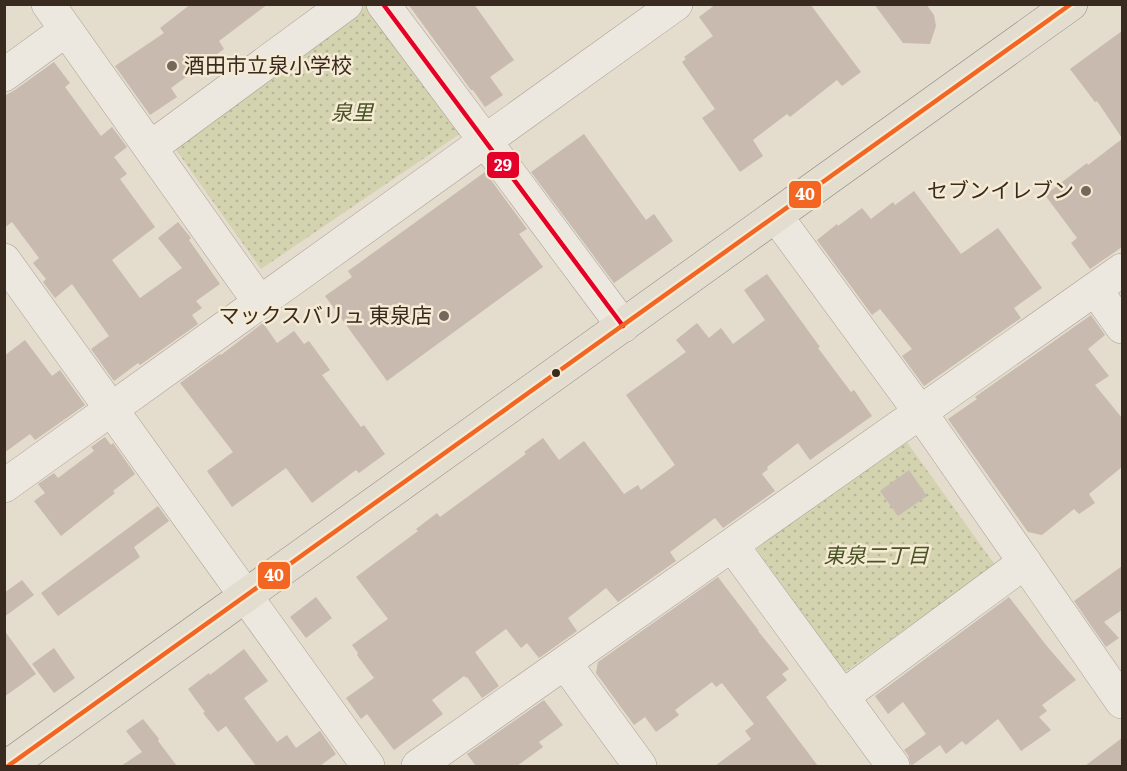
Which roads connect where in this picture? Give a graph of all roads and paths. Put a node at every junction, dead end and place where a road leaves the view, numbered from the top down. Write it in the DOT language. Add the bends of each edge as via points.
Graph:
graph roads {
  1 [pos="346,4"];
  2 [pos="383,4"];
  3 [pos="676,4"];
  4 [pos="1071,4"];
  5 [pos="57,17"];
  6 [pos="4,75"];
  7 [pos="486,141"];
  8 [pos="150,148"];
  9 [pos="776,216"];
  10 [pos="4,260"];
  11 [pos="1122,270"];
  12 [pos="1095,289"];
  13 [pos="260,303"];
  14 [pos="623,326"];
  15 [pos="1122,327"];
  16 [pos="112,409"];
  17 [pos="920,412"];
  18 [pos="4,486"];
  19 [pos="732,545"];
  20 [pos="1025,562"];
  21 [pos="247,595"];
  22 [pos="565,663"];
  23 [pos="842,697"];
  24 [pos="1122,702"];
  25 [pos="8,766"];
  26 [pos="369,766"];
  27 [pos="418,766"];
  28 [pos="640,766"];
  29 [pos="893,766"];
  1 -- 8 [label="street"];
  2 -- 7 [label="street"];
  3 -- 7 [label="street"];
  4 -- 9 [label="main road"];
  5 -- 6 [label="street"];
  5 -- 8 [label="street"];
  7 -- 13 [label="street"];
  7 -- 14 [label="street"];
  8 -- 13 [label="street"];
  9 -- 14 [label="main road"];
  9 -- 17 [label="street"];
  10 -- 16 [label="street"];
  11 -- 12 [label="street"];
  12 -- 15 [label="street"];
  12 -- 17 [label="street"];
  13 -- 16 [label="street"];
  14 -- 21 [label="main road"];
  16 -- 18 [label="street"];
  16 -- 21 [label="street"];
  17 -- 19 [label="street"];
  17 -- 20 [label="street"];
  19 -- 22 [label="street"];
  19 -- 23 [label="street"];
  20 -- 23 [label="street"];
  20 -- 24 [label="street"];
  21 -- 25 [label="main road"];
  21 -- 26 [label="street"];
  22 -- 27 [label="street"];
  22 -- 28 [label="street"];
  23 -- 29 [label="street"];
}
